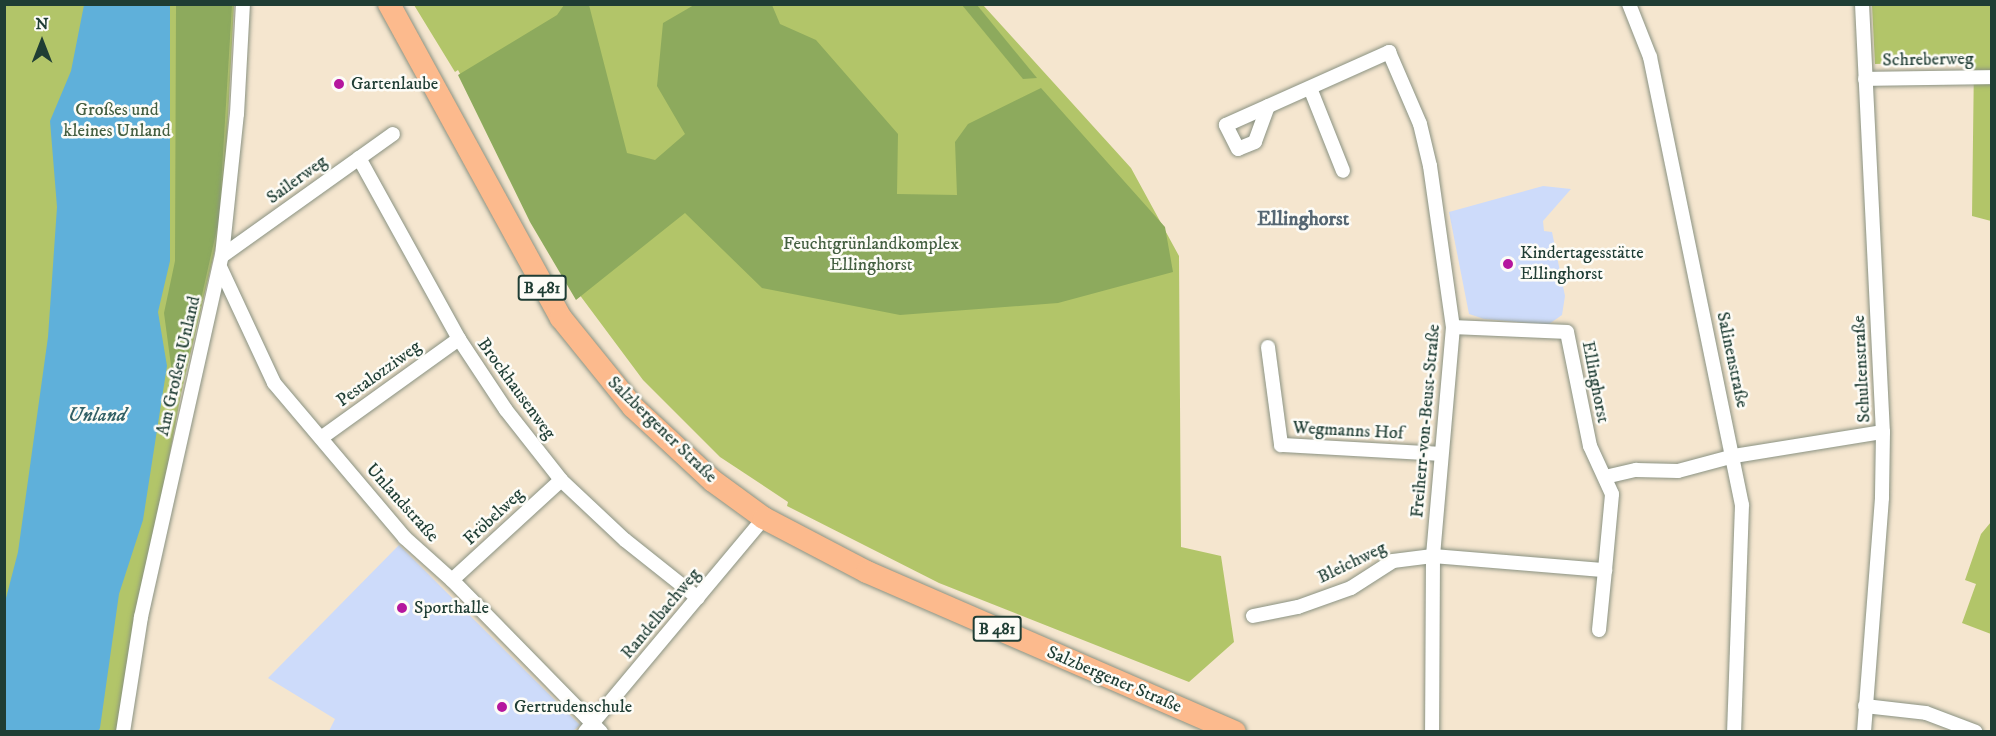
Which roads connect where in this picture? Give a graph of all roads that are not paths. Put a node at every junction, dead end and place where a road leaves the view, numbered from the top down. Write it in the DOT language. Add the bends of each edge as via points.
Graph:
graph roads {
  1 [pos="243,4"];
  2 [pos="389,4"];
  3 [pos="1629,4"];
  4 [pos="1862,4"];
  5 [pos="1992,77"];
  6 [pos="1865,79"];
  7 [pos="1310,88"];
  8 [pos="1268,106"];
  9 [pos="393,134"];
  10 [pos="358,158"];
  11 [pos="1343,171"];
  12 [pos="221,262"];
  13 [pos="1453,327"];
  14 [pos="459,339"];
  15 [pos="1268,347"];
  16 [pos="1883,432"];
  17 [pos="321,438"];
  18 [pos="1440,454"];
  19 [pos="1734,456"];
  20 [pos="1605,477"];
  21 [pos="561,480"];
  22 [pos="764,518"];
  23 [pos="1433,556"];
  24 [pos="1605,570"];
  25 [pos="452,580"];
  26 [pos="698,598"];
  27 [pos="1253,616"];
  28 [pos="1599,630"];
  29 [pos="1865,706"];
  30 [pos="593,729"];
  31 [pos="123,732"];
  32 [pos="1235,732"];
  33 [pos="1432,732"];
  34 [pos="1734,732"];
  35 [pos="1864,732"];
  36 [pos="1976,732"];
  1 -- 12 [label="street, Am Großen Unland" via="237,114"];
  2 -- 22 [label="main road, Salzbergener Straße / B 481" via="538,281 594,362 671,444 713,482"];
  3 -- 19 [label="street, Salinenstraße" via="1650,57"];
  4 -- 6 [label="street, Schultenstraße"];
  5 -- 6 [label="street, Schreberweg"];
  6 -- 16 [label="street, Schultenstraße"];
  7 -- 8 [label="street"];
  7 -- 11 [label="street"];
  7 -- 13 [label="street, Freiherr-von-Beust-Straße" via="1389,52 1420,124 1430,166"];
  9 -- 10 [label="street, Sailerweg"];
  10 -- 12 [label="street, Sailerweg"];
  10 -- 14 [label="street, Brockhausenweg"];
  12 -- 17 [label="street, Unlandstraße" via="274,384"];
  12 -- 31 [label="street, Am Großen Unland" via="141,617"];
  13 -- 18 [label="street, Freiherr-von-Beust-Straße"];
  13 -- 20 [label="street, Ellinghorst" via="1567,332 1590,446"];
  14 -- 17 [label="street, Pestalozziweg"];
  14 -- 21 [label="street, Brockhausenweg" via="506,410"];
  15 -- 18 [label="street, Wegmanns Hof" via="1281,445"];
  16 -- 19 [label="street"];
  16 -- 29 [label="street, Schultenstraße" via="1882,498"];
  17 -- 25 [label="street, Unlandstraße" via="405,538"];
  18 -- 23 [label="street, Freiherr-von-Beust-Straße"];
  19 -- 20 [label="street" via="1678,471 1636,470"];
  19 -- 34 [label="street, Salinenstraße" via="1742,505"];
  20 -- 24 [label="street, Ellinghorst" via="1612,494"];
  21 -- 25 [label="street, Fröbelweg"];
  21 -- 26 [label="street, Brockhausenweg" via="625,540"];
  22 -- 26 [label="street, Randelbachweg"];
  22 -- 32 [label="main road, Salzbergener Straße / B 481" via="867,572"];
  23 -- 24 [label="street"];
  23 -- 27 [label="street, Bleichweg" via="1393,561 1351,588 1298,607"];
  23 -- 33 [label="street, Freiherr-von-Beust-Straße"];
  24 -- 28 [label="street, Ellinghorst"];
  25 -- 30 [label="street, Unlandstraße"];
  26 -- 30 [label="street, Randelbachweg"];
  29 -- 35 [label="street, Schultenstraße"];
  29 -- 36 [label="street" via="1926,713"];
}
